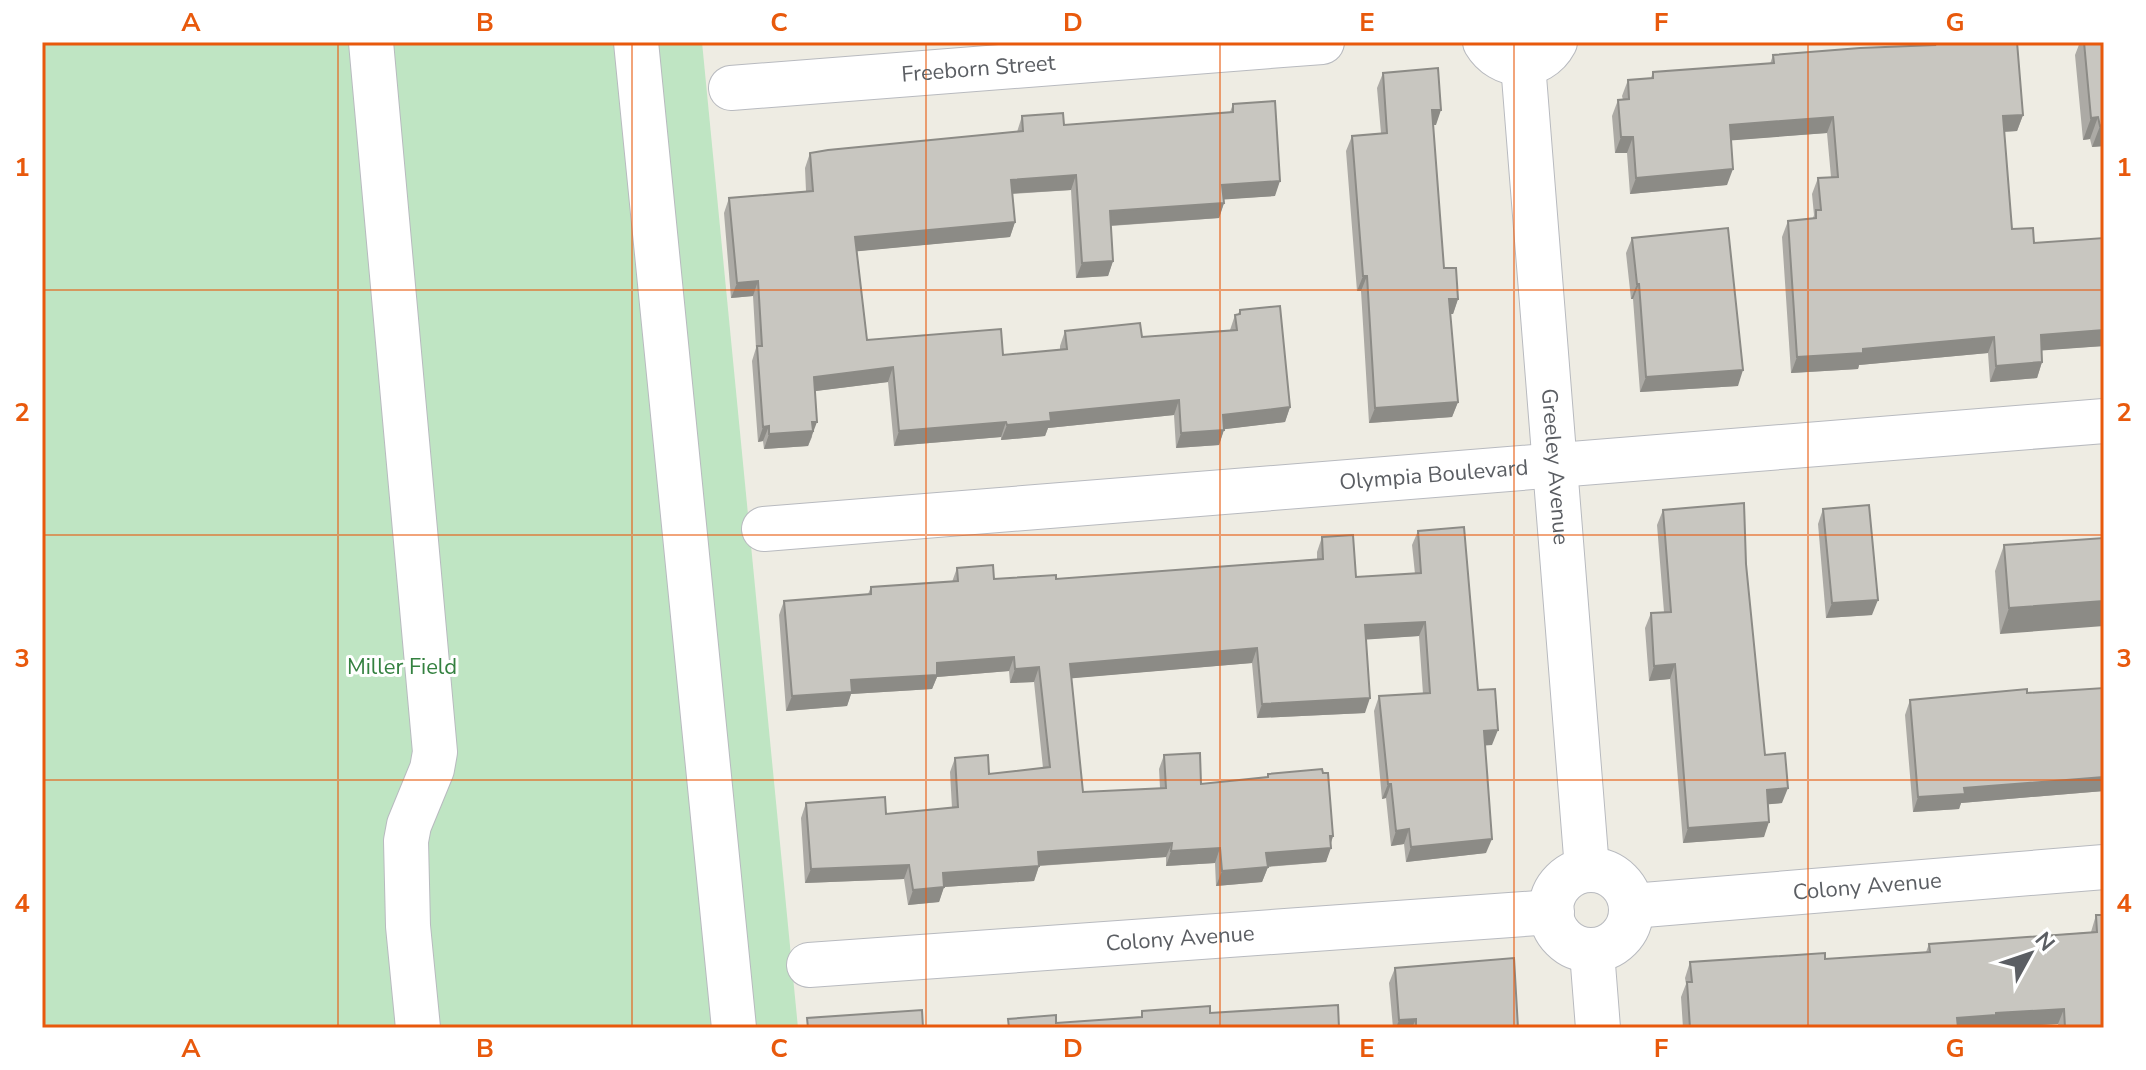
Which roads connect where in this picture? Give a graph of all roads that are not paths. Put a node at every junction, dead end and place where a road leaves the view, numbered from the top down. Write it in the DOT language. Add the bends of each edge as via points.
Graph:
graph roads {
  1 [pos="371,42"];
  2 [pos="636,42"];
  3 [pos="1322,42"];
  4 [pos="1485,42"];
  5 [pos="1539,53"];
  6 [pos="731,88"];
  7 [pos="2104,421"];
  8 [pos="1554,466"];
  9 [pos="764,529"];
  10 [pos="2104,867"];
  11 [pos="1587,869"];
  12 [pos="1632,906"];
  13 [pos="1552,912"];
  14 [pos="1592,952"];
  15 [pos="809,965"];
  16 [pos="418,1028"];
  17 [pos="734,1028"];
  18 [pos="1598,1028"];
  1 -- 16 [label="street" via="435,752 406,841"];
  2 -- 17 [label="street"];
  3 -- 6 [label="street, Freeborn Street"];
  4 -- 5 [label="street" via="1503,61"];
  5 -- 8 [label="street, Greeley Avenue"];
  7 -- 8 [label="street, Olympia Boulevard"];
  8 -- 9 [label="street, Olympia Boulevard"];
  8 -- 11 [label="street, Greeley Avenue"];
  10 -- 12 [label="street, Colony Avenue"];
  11 -- 12 [label="street" via="1612,875"];
  11 -- 13 [label="street" via="1564,880 1551,902"];
  12 -- 14 [label="street" via="1625,933"];
  13 -- 14 [label="street" via="1563,939"];
  13 -- 15 [label="street, Colony Avenue"];
  14 -- 18 [label="street"];
}
